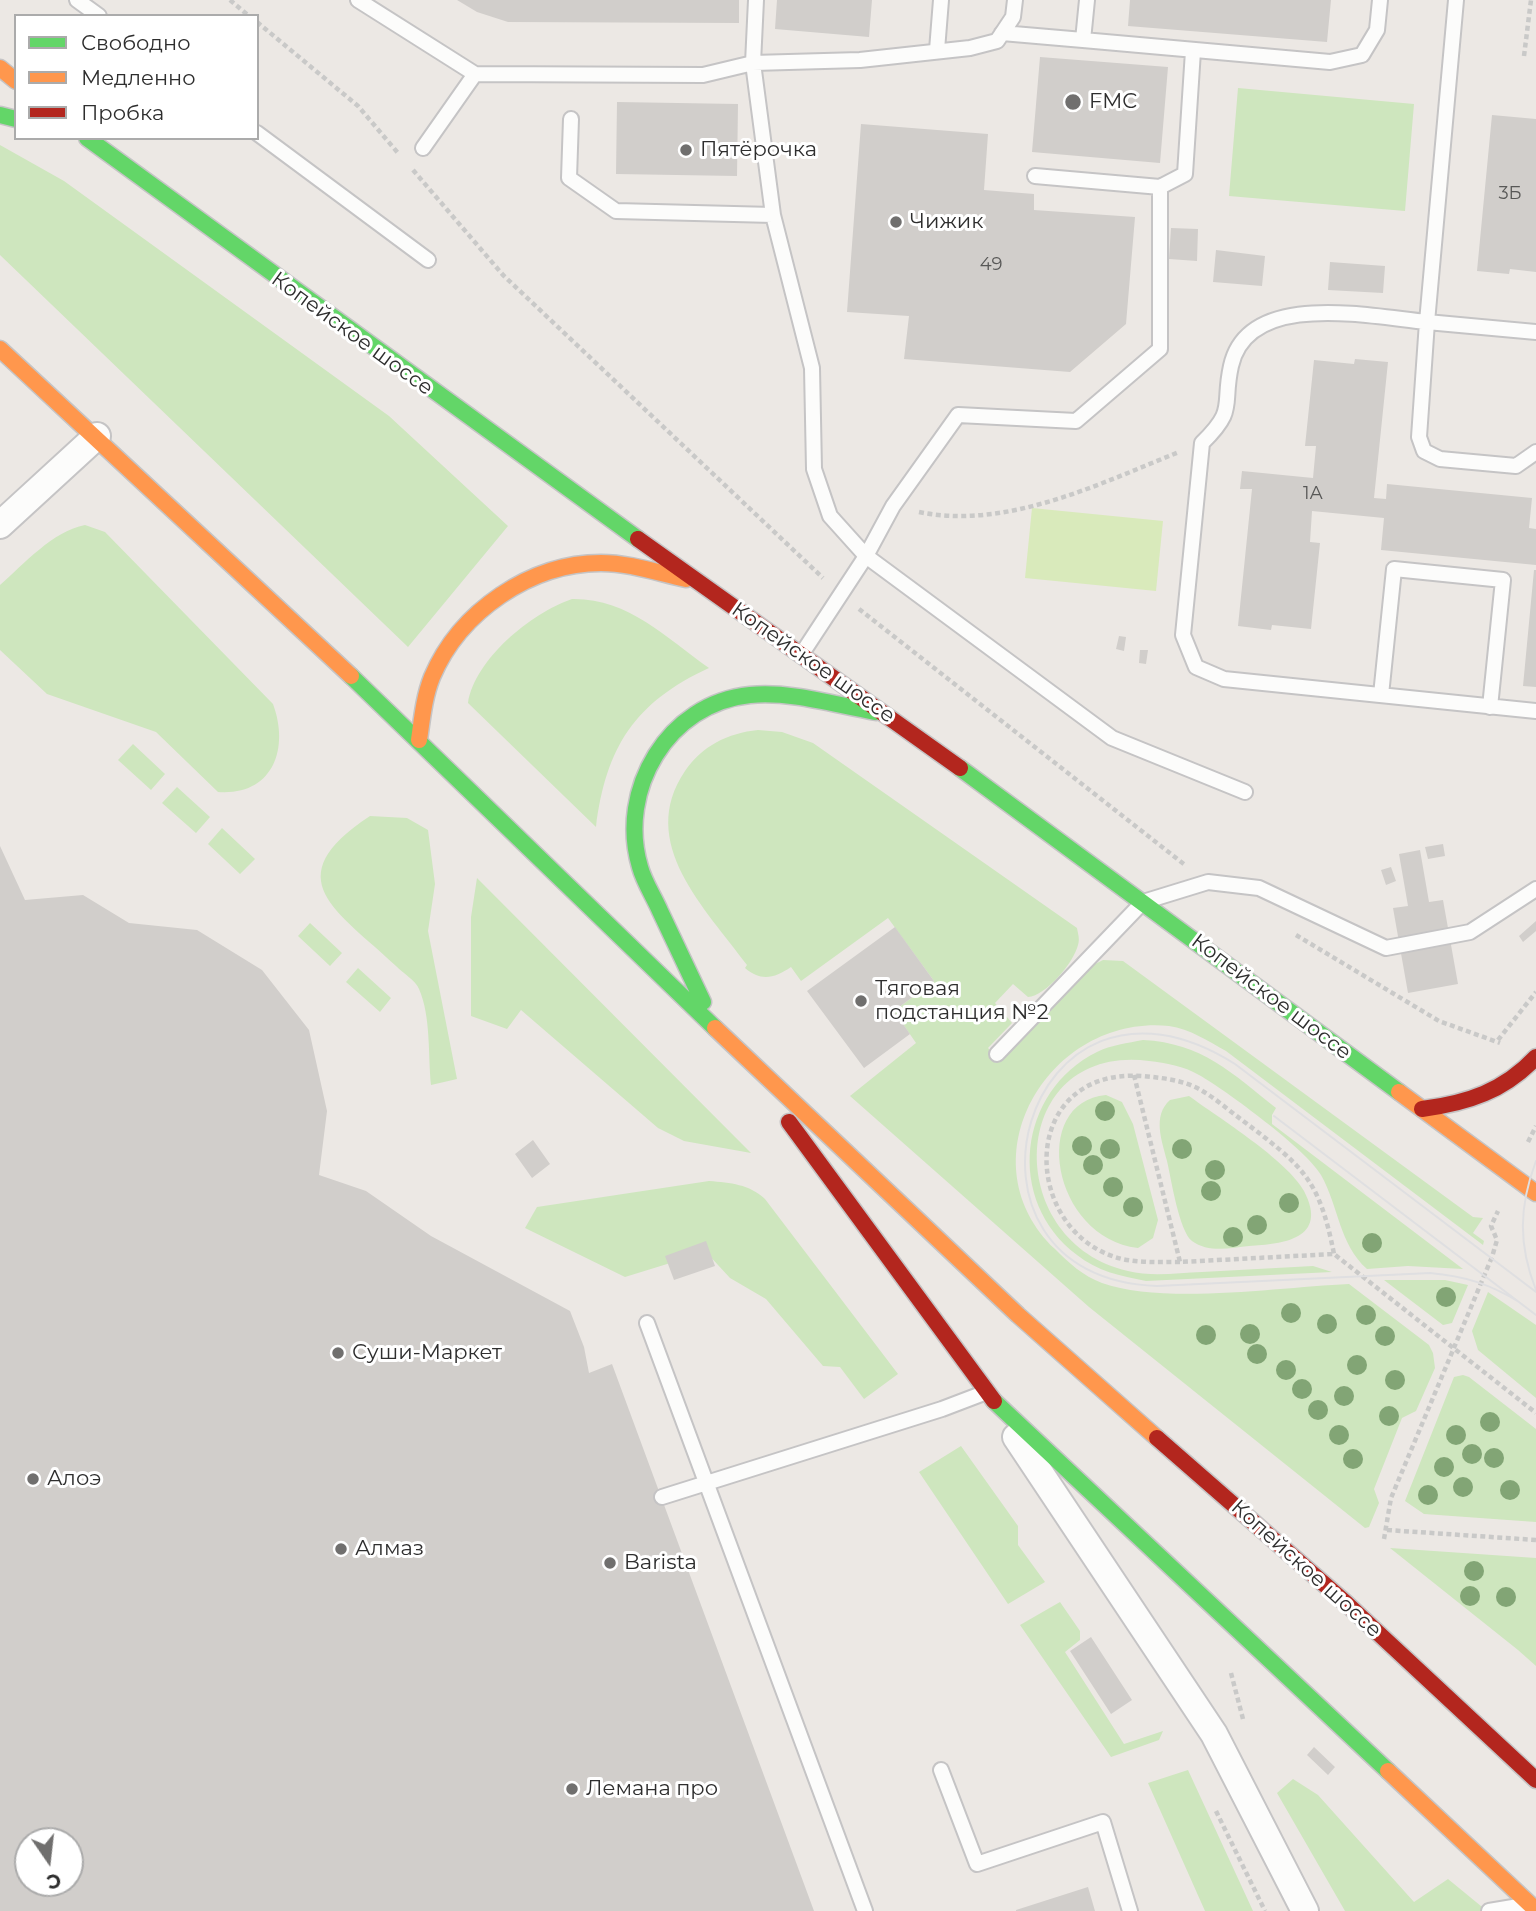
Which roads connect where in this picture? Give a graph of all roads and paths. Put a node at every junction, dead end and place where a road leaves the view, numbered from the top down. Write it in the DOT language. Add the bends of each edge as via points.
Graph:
graph roads {
  1 [pos="78,0"];
  2 [pos="230,0"];
  3 [pos="358,0"];
  4 [pos="756,0"];
  5 [pos="941,0"];
  6 [pos="1015,0"];
  7 [pos="1087,0"];
  8 [pos="1380,0"];
  9 [pos="1456,0"];
  10 [pos="1531,0"];
  11 [pos="96,14"];
  12 [pos="247,14"];
  13 [pos="1002,33"];
  14 [pos="1083,40"];
  15 [pos="937,50"];
  16 [pos="1193,51"];
  17 [pos="1524,56"];
  18 [pos="753,63"];
  19 [pos="0,68"];
  20 [pos="475,74"];
  21 [pos="14,79"];
  22 [pos="571,119"];
  23 [pos="259,134"];
  24 [pos="81,141"];
  25 [pos="423,148"];
  26 [pos="1035,176"];
  27 [pos="1160,187"];
  28 [pos="773,215"];
  29 [pos="428,260"];
  30 [pos="1427,322"];
  31 [pos="1536,332"];
  32 [pos="0,349"];
  33 [pos="97,436"];
  34 [pos="1202,443"];
  35 [pos="1536,452"];
  36 [pos="893,506"];
  37 [pos="0,525"];
  38 [pos="866,556"];
  39 [pos="698,582"];
  40 [pos="800,656"];
  41 [pos="1381,695"];
  42 [pos="1490,706"];
  43 [pos="1536,711"];
  44 [pos="888,715"];
  45 [pos="419,740"];
  46 [pos="1245,792"];
  47 [pos="1536,889"];
  48 [pos="1143,902"];
  49 [pos="1536,992"];
  50 [pos="714,1026"];
  51 [pos="1497,1040"];
  52 [pos="734,1046"];
  53 [pos="997,1054"];
  54 [pos="1536,1057"];
  55 [pos="1134,1075"];
  56 [pos="1422,1110"];
  57 [pos="1536,1193"];
  58 [pos="1491,1226"];
  59 [pos="1334,1254"];
  60 [pos="1180,1262"];
  61 [pos="647,1322"];
  62 [pos="1455,1349"];
  63 [pos="985,1392"];
  64 [pos="1536,1413"];
  65 [pos="706,1483"];
  66 [pos="662,1497"];
  67 [pos="1387,1530"];
  68 [pos="1384,1539"];
  69 [pos="1536,1540"];
  70 [pos="1228,1665"];
  71 [pos="1454,1704"];
  72 [pos="1245,1726"];
  73 [pos="1524,1747"];
  74 [pos="941,1770"];
  75 [pos="1536,1780"];
  76 [pos="1212,1803"];
  77 [pos="1533,1907"];
  78 [pos="865,1911"];
  79 [pos="1129,1911"];
  80 [pos="1265,1911"];
  81 [pos="1305,1911"];
  82 [pos="1489,1911"];
  1 -- 11 [label="lane"];
  2 -- 12 [label="path"];
  3 -- 20 [label="lane"];
  4 -- 18 [label="lane"];
  5 -- 15 [label="lane"];
  6 -- 13 [label="lane" via="1013,17"];
  7 -- 14 [label="lane"];
  8 -- 16 [label="lane" via="1377,30 1363,55 1330,62"];
  9 -- 30 [label="lane"];
  10 -- 17 [label="path"];
  13 -- 14 [label="lane"];
  13 -- 15 [label="lane" via="997,41 979,46"];
  14 -- 16 [label="lane"];
  15 -- 18 [label="lane" via="860,60"];
  16 -- 27 [label="lane" via="1185,174"];
  18 -- 20 [label="lane" via="703,75"];
  18 -- 28 [label="lane"];
  19 -- 21 [label="main road"];
  20 -- 25 [label="lane"];
  22 -- 28 [label="lane" via="569,178 616,211"];
  23 -- 29 [label="lane"];
  24 -- 39 [label="main road, Копейское шоссе"];
  26 -- 27 [label="lane"];
  27 -- 36 [label="lane" via="1160,349 1076,421 958,415"];
  28 -- 38 [label="lane" via="812,368 814,469 830,516"];
  30 -- 31 [label="lane"];
  30 -- 34 [label="lane" via="1310,312 1268,320 1245,338 1231,364 1222,424"];
  30 -- 35 [label="lane" via="1419,437 1424,451 1440,459 1516,466"];
  32 -- 33 [label="main road, Копейское шоссе"];
  33 -- 37 [label="street"];
  33 -- 45 [label="main road, Копейское шоссе"];
  34 -- 36 [label="path" via="1096,485 1012,511 947,517"];
  34 -- 41 [label="lane" via="1183,635 1196,667 1224,679"];
  36 -- 38 [label="lane"];
  38 -- 40 [label="lane"];
  38 -- 46 [label="lane" via="1112,738"];
  39 -- 40 [label="main road, Копейское шоссе"];
  39 -- 45 [label="main road" via="603,562 558,566 520,581 477,615 436,668"];
  40 -- 44 [label="main road, Копейское шоссе"];
  41 -- 42 [label="lane"];
  41 -- 42 [label="lane" via="1394,569 1435,573 1503,580"];
  42 -- 43 [label="lane"];
  44 -- 48 [label="main road, Копейское шоссе"];
  44 -- 50 [label="main road" via="789,698 749,695 725,699 686,719 648,763 636,800 635,850"];
  45 -- 50 [label="main road, Копейское шоссе"];
  47 -- 48 [label="lane" via="1470,932 1386,948 1259,888 1208,882"];
  48 -- 53 [label="lane"];
  48 -- 56 [label="main road, Копейское шоссе"];
  49 -- 51 [label="path"];
  50 -- 52 [label="main road, Копейское шоссе"];
  52 -- 63 [label="main road, Копейское шоссе"];
  52 -- 71 [label="main road, Копейское шоссе" via="1020,1317 1324,1583"];
  54 -- 56 [label="main road" via="1488,1096"];
  55 -- 59 [label="path" via="1168,1078 1200,1089 1292,1158 1305,1171 1326,1212"];
  55 -- 60 [label="path"];
  55 -- 60 [label="path" via="1092,1083 1064,1104 1049,1139 1048,1177 1071,1227 1095,1247 1121,1259"];
  56 -- 57 [label="main road, Копейское шоссе"];
  58 -- 62 [label="path" via="1497,1240"];
  59 -- 60 [label="path"];
  59 -- 62 [label="path"];
  61 -- 65 [label="lane"];
  62 -- 64 [label="path"];
  62 -- 67 [label="path" via="1391,1498"];
  63 -- 65 [label="lane"];
  63 -- 77 [label="main road, Копейское шоссе"];
  63 -- 81 [label="street, Копейское шоссе" via="1214,1734"];
  65 -- 66 [label="lane"];
  65 -- 78 [label="lane"];
  67 -- 68 [label="path"];
  67 -- 69 [label="path"];
  70 -- 72 [label="path"];
  71 -- 73 [label="main road"];
  71 -- 75 [label="main road, Копейское шоссе"];
  74 -- 79 [label="lane" via="976,1864 1103,1822"];
  76 -- 80 [label="path"];
  77 -- 82 [label="lane"];
}
